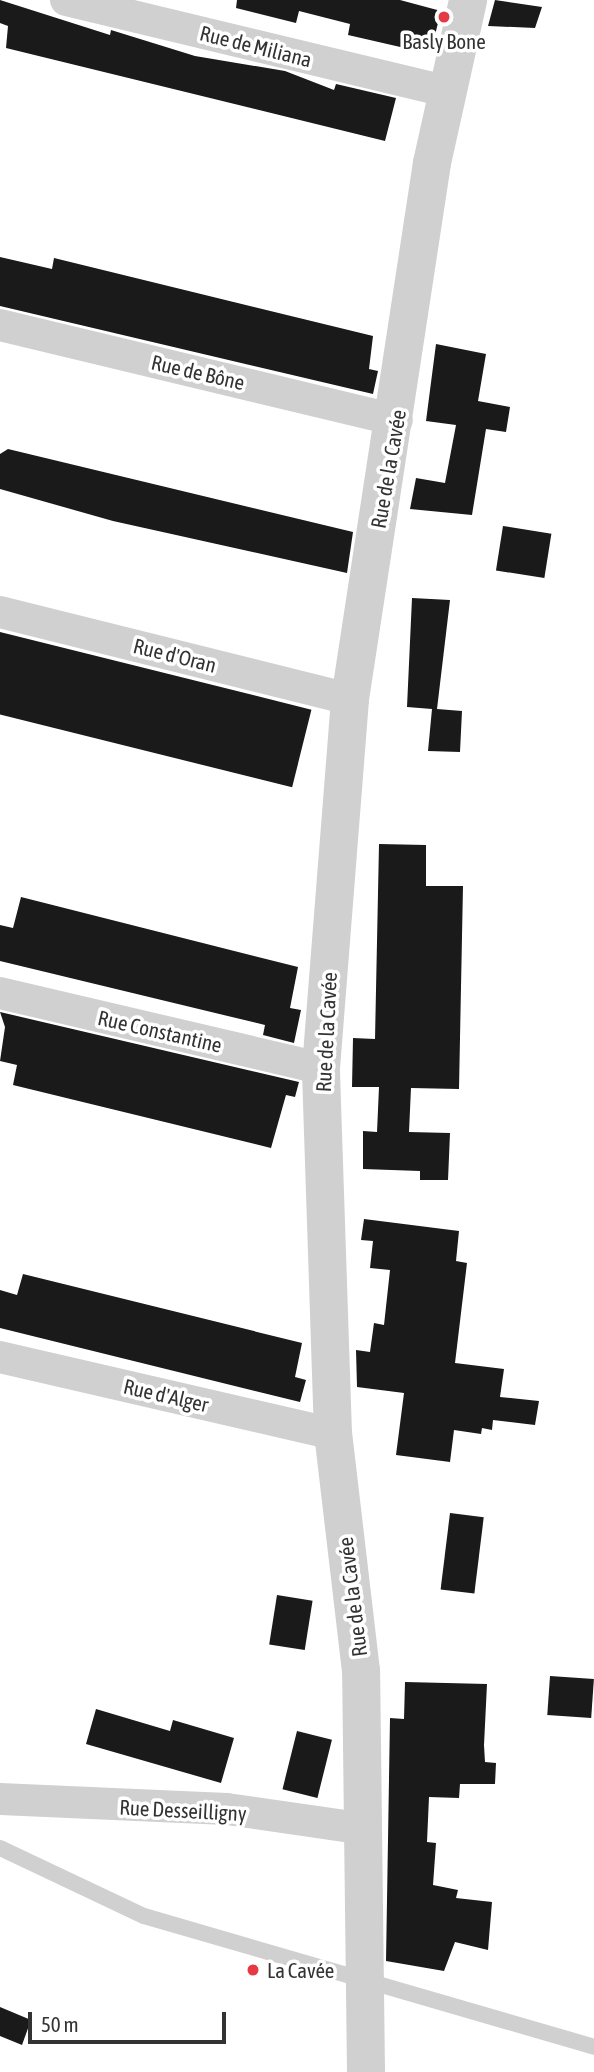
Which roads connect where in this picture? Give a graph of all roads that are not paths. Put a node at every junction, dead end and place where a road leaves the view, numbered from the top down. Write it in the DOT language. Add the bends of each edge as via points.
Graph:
graph roads {
  1 [pos="66,0"];
  2 [pos="468,0"];
  3 [pos="445,92"];
  4 [pos="0,325"];
  5 [pos="397,420"];
  6 [pos="0,612"];
  7 [pos="350,699"];
  8 [pos="0,993"];
  9 [pos="321,1068"];
  10 [pos="0,1357"];
  11 [pos="333,1434"];
  12 [pos="0,1799"];
  13 [pos="365,1829"];
  14 [pos="0,1847"];
  15 [pos="366,1981"];
  16 [pos="594,2047"];
  17 [pos="366,2072"];
  1 -- 3 [label="street, Rue de Miliana"];
  2 -- 3 [label="street, Rue de la Cavée"];
  3 -- 5 [label="street, Rue de la Cavée"];
  4 -- 5 [label="street, Rue de Bône"];
  5 -- 7 [label="street, Rue de la Cavée"];
  6 -- 7 [label="street, Rue d'Oran"];
  7 -- 9 [label="street, Rue de la Cavée"];
  8 -- 9 [label="street, Rue Constantine"];
  9 -- 11 [label="street, Rue de la Cavée"];
  10 -- 11 [label="street, Rue d'Alger"];
  11 -- 13 [label="street, Rue de la Cavée" via="361,1671"];
  12 -- 13 [label="street, Rue Desseilligny" via="227,1809"];
  13 -- 15 [label="street, Rue de la Cavée"];
  14 -- 15 [label="lane" via="144,1916"];
  15 -- 16 [label="lane"];
  15 -- 17 [label="street, Rue de la Cavée"];
}
